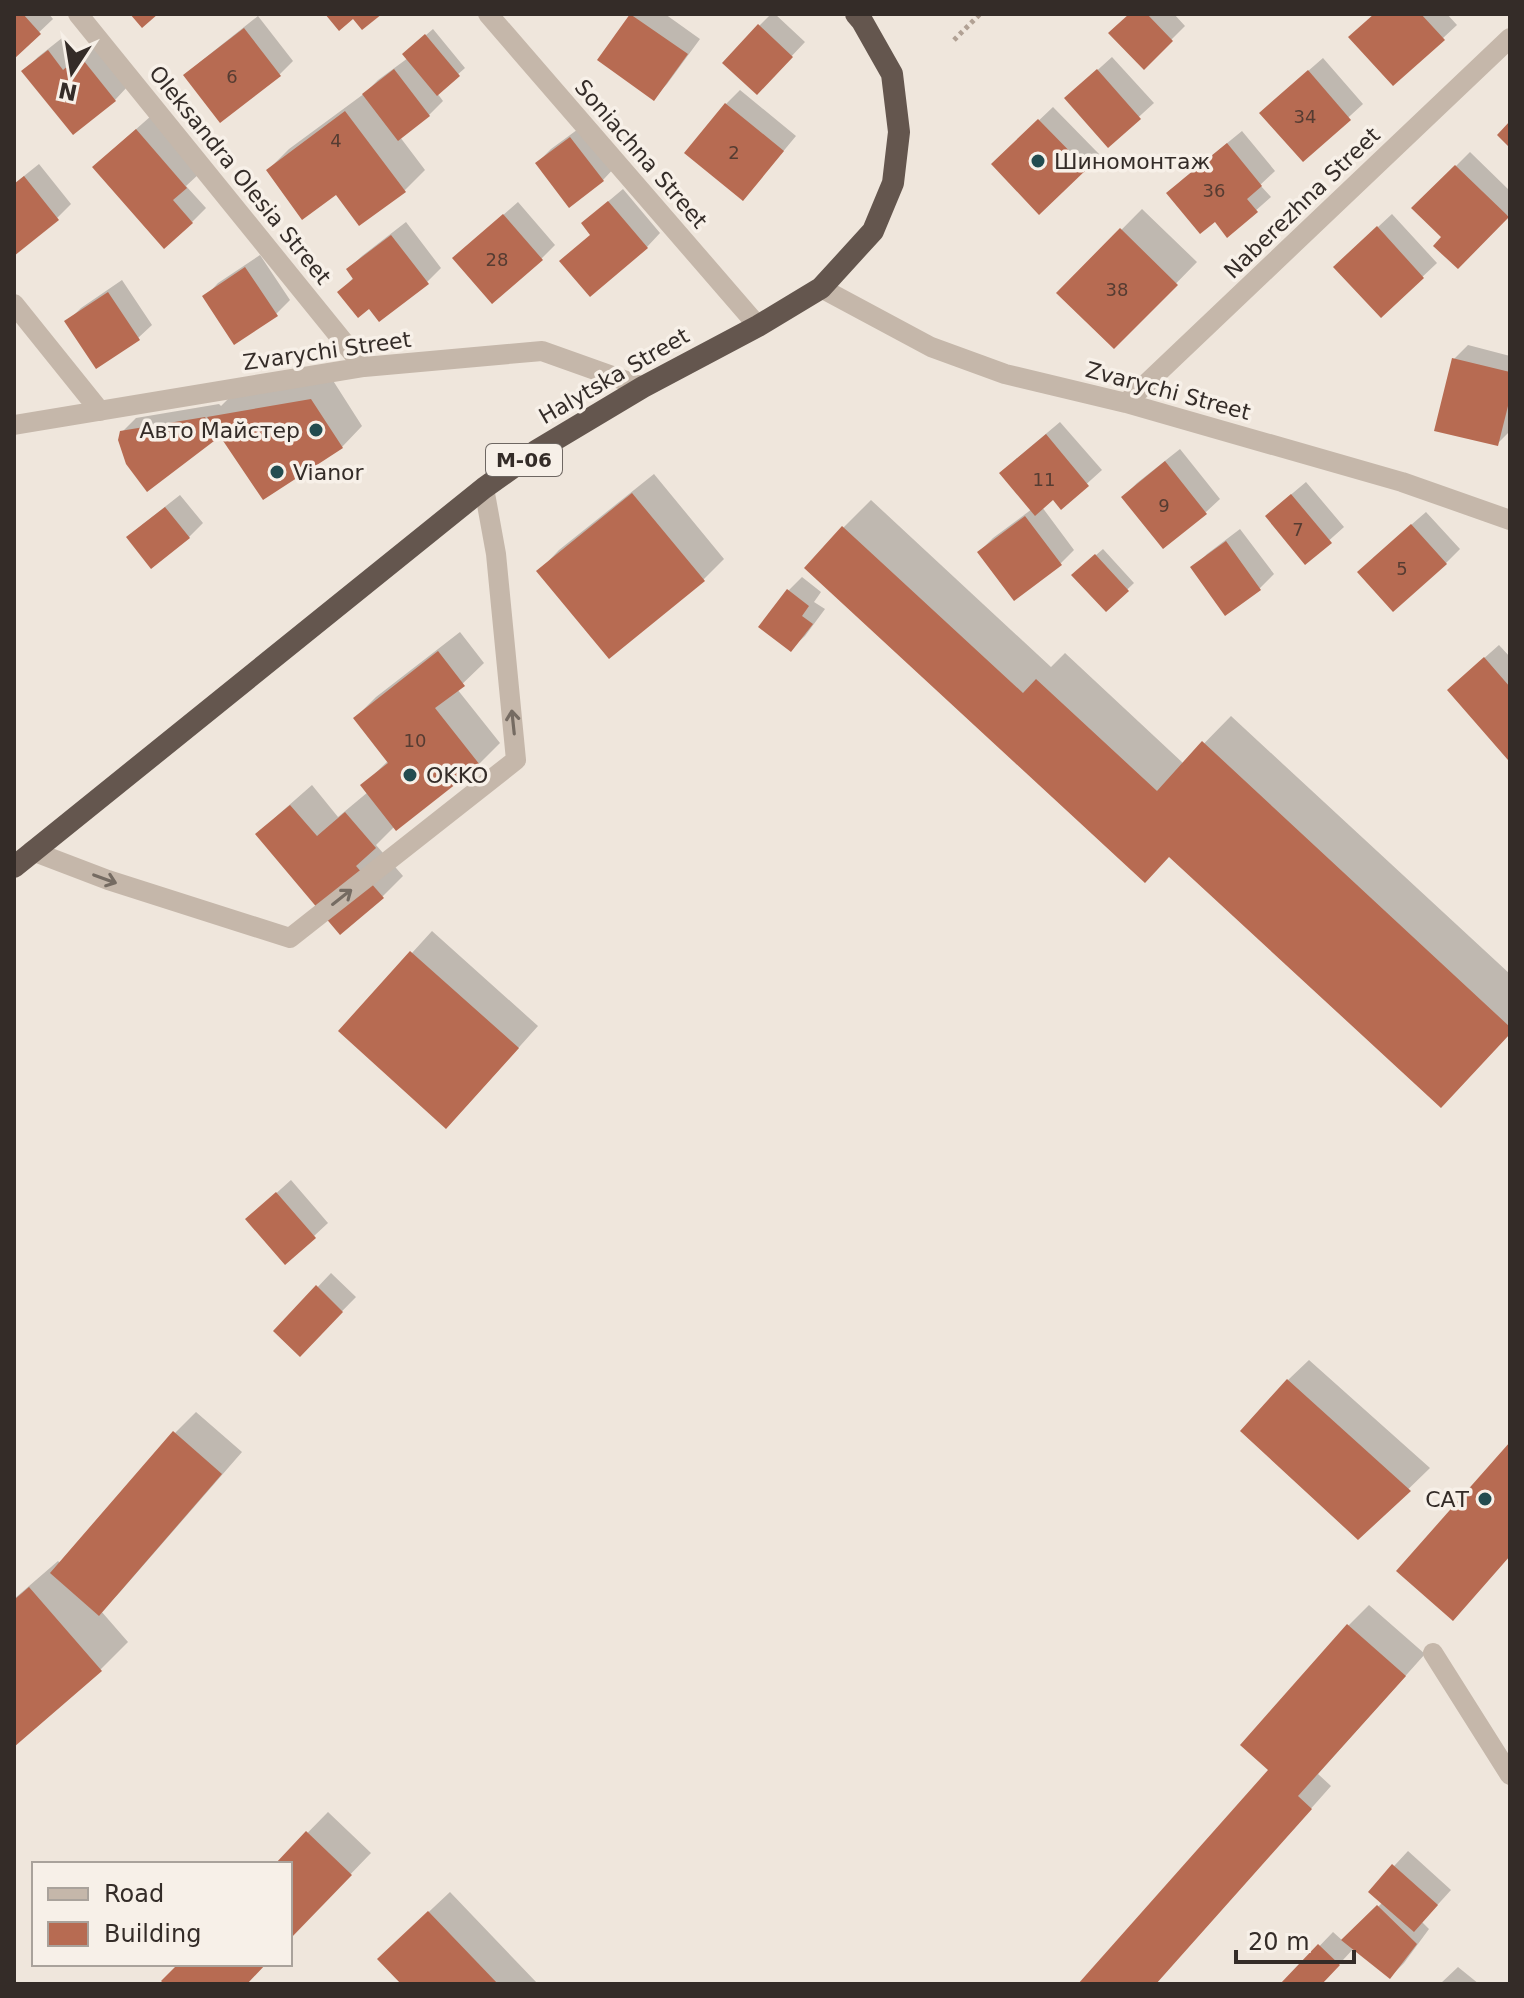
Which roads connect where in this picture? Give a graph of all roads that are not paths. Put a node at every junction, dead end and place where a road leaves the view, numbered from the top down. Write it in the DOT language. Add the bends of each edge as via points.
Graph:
graph roads {
  1 [pos="78,14"];
  2 [pos="488,14"];
  3 [pos="856,14"];
  4 [pos="1510,38"];
  5 [pos="821,288"];
  6 [pos="14,304"];
  7 [pos="758,326"];
  8 [pos="364,367"];
  9 [pos="643,387"];
  10 [pos="1126,403"];
  11 [pos="100,411"];
  12 [pos="14,425"];
  13 [pos="484,488"];
  14 [pos="1510,520"];
  15 [pos="32,851"];
  16 [pos="14,867"];
  17 [pos="1433,1653"];
  18 [pos="1510,1775"];
  1 -- 8 [label="street, Oleksandra Olesia Street"];
  2 -- 7 [label="street, Soniachna Street"];
  3 -- 5 [label="highway, Halytska Street / М-06" via="892,74 899,132 893,183 873,231"];
  4 -- 10 [label="street, Naberezhna Street"];
  5 -- 7 [label="highway, Halytska Street / М-06"];
  5 -- 10 [label="street, Zvarychi Street" via="931,347 1005,374"];
  6 -- 11 [label="street"];
  7 -- 9 [label="highway, Halytska Street / М-06"];
  8 -- 9 [label="street, Zvarychi Street" via="542,351"];
  8 -- 11 [label="street, Zvarychi Street"];
  9 -- 13 [label="highway, Halytska Street / М-06"];
  10 -- 14 [label="street, Zvarychi Street" via="1402,482"];
  11 -- 12 [label="street, Zvarychi Street"];
  13 -- 15 [label="highway, Halytska Street / М-06"];
  15 -- 13 [label="street, one-way" via="290,938 516,760 496,554"];
  15 -- 16 [label="highway, Halytska Street / М-06"];
  17 -- 18 [label="street"];
}
